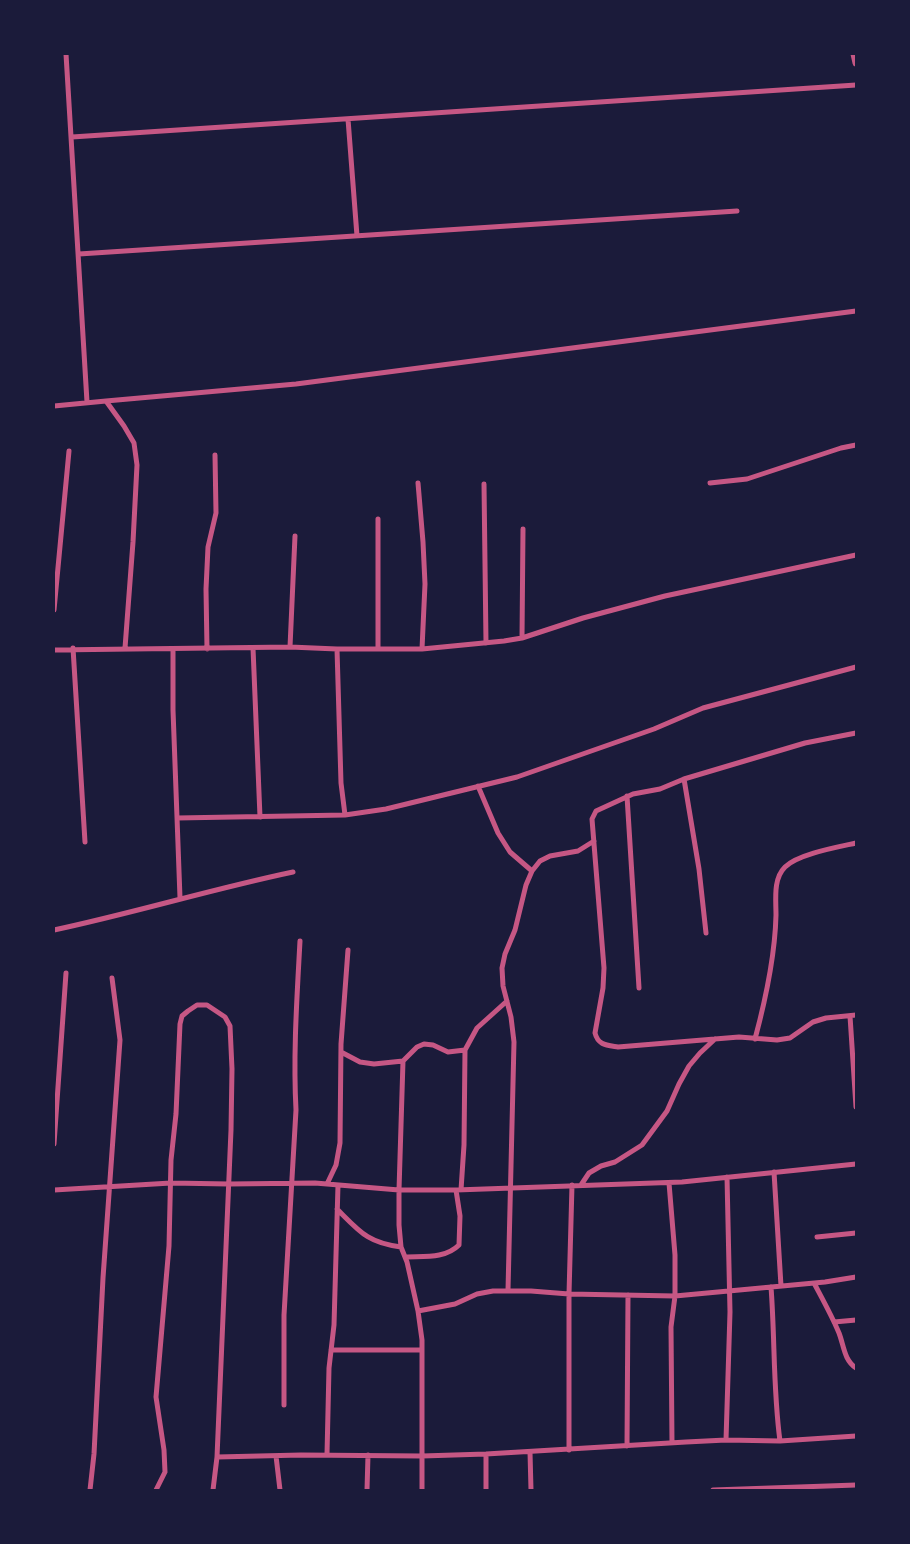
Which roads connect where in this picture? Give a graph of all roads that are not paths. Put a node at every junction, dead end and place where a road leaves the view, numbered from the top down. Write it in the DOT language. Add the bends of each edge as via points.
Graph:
graph roads {
  1 [pos="66,54"];
  2 [pos="854,54"];
  3 [pos="856,63"];
  4 [pos="856,85"];
  5 [pos="348,119"];
  6 [pos="72,137"];
  7 [pos="738,211"];
  8 [pos="357,236"];
  9 [pos="79,254"];
  10 [pos="856,311"];
  11 [pos="106,401"];
  12 [pos="87,402"];
  13 [pos="54,406"];
  14 [pos="856,445"];
  15 [pos="69,451"];
  16 [pos="215,455"];
  17 [pos="418,483"];
  18 [pos="710,483"];
  19 [pos="484,484"];
  20 [pos="378,519"];
  21 [pos="523,529"];
  22 [pos="295,536"];
  23 [pos="856,555"];
  24 [pos="54,610"];
  25 [pos="522,638"];
  26 [pos="486,643"];
  27 [pos="290,647"];
  28 [pos="73,648"];
  29 [pos="125,648"];
  30 [pos="253,648"];
  31 [pos="174,649"];
  32 [pos="207,649"];
  33 [pos="337,649"];
  34 [pos="378,649"];
  35 [pos="422,649"];
  36 [pos="54,650"];
  37 [pos="856,667"];
  38 [pos="856,733"];
  39 [pos="684,779"];
  40 [pos="478,786"];
  41 [pos="627,796"];
  42 [pos="344,814"];
  43 [pos="260,817"];
  44 [pos="177,818"];
  45 [pos="594,841"];
  46 [pos="85,842"];
  47 [pos="856,844"];
  48 [pos="532,871"];
  49 [pos="293,872"];
  50 [pos="180,898"];
  51 [pos="54,930"];
  52 [pos="706,933"];
  53 [pos="300,941"];
  54 [pos="348,950"];
  55 [pos="66,973"];
  56 [pos="112,978"];
  57 [pos="640,988"];
  58 [pos="507,1001"];
  59 [pos="856,1015"];
  60 [pos="850,1016"];
  61 [pos="716,1039"];
  62 [pos="755,1039"];
  63 [pos="464,1050"];
  64 [pos="341,1052"];
  65 [pos="403,1061"];
  66 [pos="856,1107"];
  67 [pos="54,1144"];
  68 [pos="856,1164"];
  69 [pos="774,1172"];
  70 [pos="727,1178"];
  71 [pos="171,1183"];
  72 [pos="669,1183"];
  73 [pos="229,1184"];
  74 [pos="293,1184"];
  75 [pos="327,1184"];
  76 [pos="338,1185"];
  77 [pos="572,1185"];
  78 [pos="581,1185"];
  79 [pos="110,1187"];
  80 [pos="511,1188"];
  81 [pos="54,1190"];
  82 [pos="399,1190"];
  83 [pos="458,1190"];
  84 [pos="337,1209"];
  85 [pos="856,1234"];
  86 [pos="817,1237"];
  87 [pos="401,1247"];
  88 [pos="405,1258"];
  89 [pos="856,1278"];
  90 [pos="814,1283"];
  91 [pos="781,1286"];
  92 [pos="771,1287"];
  93 [pos="508,1290"];
  94 [pos="729,1291"];
  95 [pos="570,1294"];
  96 [pos="628,1295"];
  97 [pos="674,1296"];
  98 [pos="418,1311"];
  99 [pos="856,1320"];
  100 [pos="834,1322"];
  101 [pos="331,1350"];
  102 [pos="421,1350"];
  103 [pos="856,1368"];
  104 [pos="284,1406"];
  105 [pos="856,1436"];
  106 [pos="726,1440"];
  107 [pos="780,1441"];
  108 [pos="672,1443"];
  109 [pos="628,1446"];
  110 [pos="569,1450"];
  111 [pos="530,1452"];
  112 [pos="327,1454"];
  113 [pos="486,1454"];
  114 [pos="368,1455"];
  115 [pos="276,1456"];
  116 [pos="422,1456"];
  117 [pos="217,1457"];
  118 [pos="856,1485"];
  119 [pos="90,1490"];
  120 [pos="156,1490"];
  121 [pos="213,1490"];
  122 [pos="280,1490"];
  123 [pos="367,1490"];
  124 [pos="422,1490"];
  125 [pos="486,1490"];
  126 [pos="531,1490"];
  127 [pos="713,1490"];
  1 -- 6 [label="street"];
  2 -- 3 [label="street"];
  4 -- 5 [label="street"];
  5 -- 6 [label="street"];
  5 -- 8 [label="street"];
  6 -- 9 [label="street"];
  7 -- 8 [label="street"];
  8 -- 9 [label="street"];
  9 -- 12 [label="street"];
  10 -- 11 [label="street" via="296,384"];
  11 -- 12 [label="street"];
  11 -- 29 [label="street" via="134,443 137,464"];
  12 -- 13 [label="street"];
  14 -- 18 [label="street" via="747,479"];
  15 -- 24 [label="street"];
  16 -- 32 [label="street" via="216,513 208,547 206,589"];
  17 -- 35 [label="street" via="425,584"];
  19 -- 26 [label="street"];
  20 -- 34 [label="street"];
  21 -- 25 [label="street"];
  22 -- 27 [label="street"];
  23 -- 25 [label="street" via="641,602"];
  25 -- 26 [label="street"];
  26 -- 35 [label="street"];
  27 -- 30 [label="street"];
  27 -- 33 [label="street"];
  28 -- 29 [label="street"];
  28 -- 36 [label="street"];
  28 -- 46 [label="street"];
  29 -- 31 [label="street"];
  30 -- 32 [label="street"];
  30 -- 43 [label="street"];
  31 -- 32 [label="street"];
  31 -- 44 [label="street"];
  33 -- 34 [label="street"];
  33 -- 42 [label="street"];
  34 -- 35 [label="street"];
  37 -- 40 [label="street" via="703,708 654,729 517,777"];
  38 -- 39 [label="street" via="806,743"];
  39 -- 41 [label="street" via="660,789"];
  39 -- 52 [label="street"];
  40 -- 42 [label="street" via="386,809"];
  40 -- 48 [label="street" via="498,833 510,852"];
  41 -- 45 [label="street" via="594,813"];
  41 -- 57 [label="street"];
  42 -- 43 [label="street"];
  43 -- 44 [label="street"];
  44 -- 50 [label="street"];
  45 -- 48 [label="street" via="578,851 550,856 540,861"];
  45 -- 61 [label="street" via="604,968 595,1033 597,1040 603,1045 618,1047"];
  47 -- 62 [label="street" via="831,848 792,861 778,877 775,943"];
  48 -- 58 [label="street" via="502,968 502,986"];
  49 -- 50 [label="street"];
  50 -- 51 [label="street"];
  53 -- 74 [label="street"];
  54 -- 64 [label="street"];
  55 -- 67 [label="street"];
  56 -- 79 [label="street" via="120,1040"];
  58 -- 63 [label="street" via="477,1028"];
  58 -- 80 [label="street" via="514,1042"];
  59 -- 60 [label="street"];
  60 -- 62 [label="street" via="813,1022 790,1038"];
  60 -- 66 [label="street"];
  61 -- 62 [label="street"];
  61 -- 78 [label="street" via="689,1066 666,1111 642,1145 589,1173"];
  63 -- 65 [label="street" via="448,1052 424,1044 410,1052"];
  63 -- 83 [label="street" via="464,1145"];
  64 -- 65 [label="street" via="360,1062"];
  64 -- 75 [label="street" via="340,1143 336,1165"];
  65 -- 82 [label="street"];
  68 -- 69 [label="street"];
  69 -- 70 [label="street"];
  69 -- 91 [label="street"];
  70 -- 72 [label="street"];
  70 -- 94 [label="street"];
  71 -- 73 [label="street"];
  71 -- 73 [label="street" via="180,1024 188,1010 207,1005 226,1017 230,1026"];
  71 -- 79 [label="street"];
  71 -- 120 [label="street" via="156,1398 165,1472"];
  72 -- 78 [label="street"];
  72 -- 97 [label="street" via="675,1255"];
  73 -- 74 [label="street"];
  73 -- 117 [label="street"];
  74 -- 75 [label="street"];
  74 -- 104 [label="street" via="284,1315"];
  75 -- 76 [label="street"];
  76 -- 82 [label="street"];
  76 -- 84 [label="street"];
  77 -- 78 [label="street"];
  77 -- 80 [label="street"];
  77 -- 95 [label="street"];
  79 -- 81 [label="street"];
  79 -- 119 [label="street"];
  80 -- 83 [label="street"];
  80 -- 93 [label="street"];
  82 -- 83 [label="street"];
  82 -- 87 [label="street"];
  83 -- 88 [label="street" via="459,1245 444,1255"];
  84 -- 87 [label="street" via="369,1239"];
  84 -- 101 [label="street"];
  85 -- 86 [label="street"];
  87 -- 88 [label="street"];
  88 -- 98 [label="street"];
  89 -- 90 [label="street"];
  90 -- 91 [label="street"];
  90 -- 100 [label="street"];
  91 -- 92 [label="street"];
  92 -- 94 [label="street"];
  92 -- 107 [label="street"];
  93 -- 95 [label="street"];
  93 -- 98 [label="street" via="477,1294 455,1304"];
  94 -- 97 [label="street"];
  94 -- 106 [label="street"];
  95 -- 96 [label="street"];
  95 -- 110 [label="street"];
  96 -- 97 [label="street"];
  96 -- 109 [label="street"];
  97 -- 108 [label="street" via="671,1327"];
  98 -- 102 [label="street"];
  99 -- 100 [label="street"];
  100 -- 103 [label="street" via="845,1353"];
  101 -- 102 [label="street"];
  101 -- 112 [label="street"];
  102 -- 116 [label="street"];
  105 -- 107 [label="street"];
  106 -- 107 [label="street"];
  106 -- 108 [label="street"];
  108 -- 109 [label="street"];
  109 -- 110 [label="street"];
  110 -- 111 [label="street"];
  111 -- 113 [label="street"];
  111 -- 126 [label="street"];
  112 -- 114 [label="street"];
  112 -- 115 [label="street"];
  113 -- 116 [label="street"];
  113 -- 125 [label="street"];
  114 -- 116 [label="street"];
  114 -- 123 [label="street"];
  115 -- 117 [label="street"];
  115 -- 122 [label="street"];
  116 -- 124 [label="street"];
  117 -- 121 [label="street"];
  118 -- 127 [label="street"];
}
